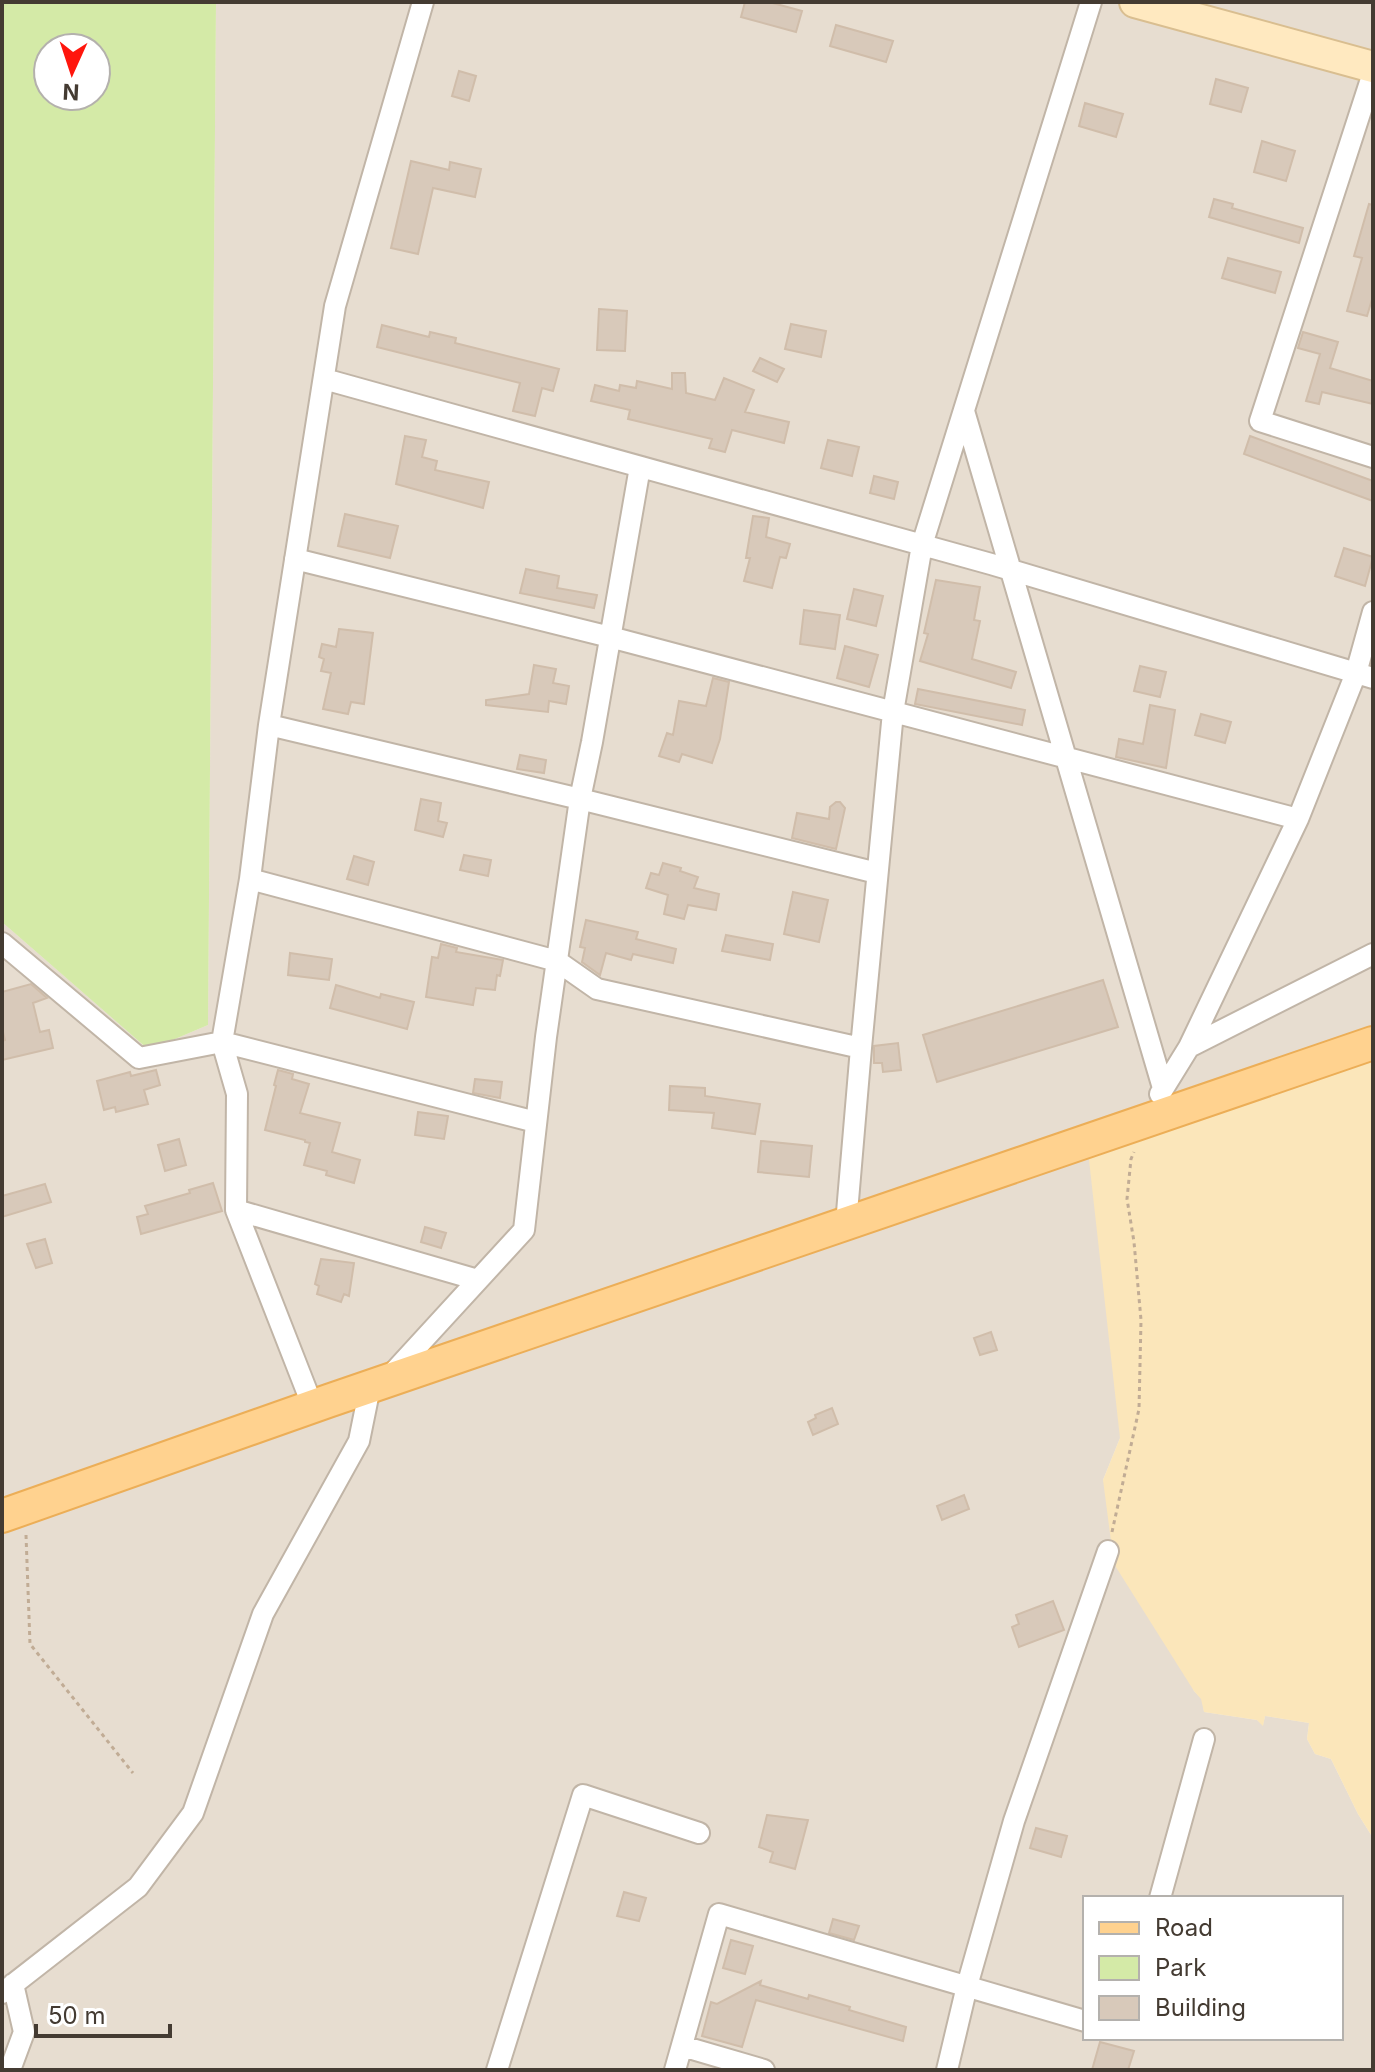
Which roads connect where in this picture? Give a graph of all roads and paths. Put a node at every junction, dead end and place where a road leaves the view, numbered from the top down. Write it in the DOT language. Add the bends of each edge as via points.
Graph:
graph roads {
  1 [pos="423,2"];
  2 [pos="1091,2"];
  3 [pos="1135,2"];
  4 [pos="1373,70"];
  5 [pos="324,379"];
  6 [pos="964,411"];
  7 [pos="1373,457"];
  8 [pos="640,467"];
  9 [pos="922,545"];
  10 [pos="295,559"];
  11 [pos="1011,570"];
  12 [pos="1373,612"];
  13 [pos="610,637"];
  14 [pos="1364,675"];
  15 [pos="893,712"];
  16 [pos="269,725"];
  17 [pos="1066,758"];
  18 [pos="580,799"];
  19 [pos="1298,819"];
  20 [pos="877,873"];
  21 [pos="250,879"];
  22 [pos="2,943"];
  23 [pos="1373,954"];
  24 [pos="557,961"];
  25 [pos="222,1042"];
  26 [pos="1373,1043"];
  27 [pos="1189,1047"];
  28 [pos="861,1048"];
  29 [pos="1163,1088"];
  30 [pos="1148,1120"];
  31 [pos="536,1122"];
  32 [pos="236,1210"];
  33 [pos="846,1224"];
  34 [pos="478,1280"];
  35 [pos="377,1385"];
  36 [pos="313,1407"];
  37 [pos="14,1512"];
  38 [pos="1108,1551"];
  39 [pos="1204,1739"];
  40 [pos="133,1773"];
  41 [pos="699,1833"];
  42 [pos="1161,1896"];
  43 [pos="967,1986"];
  44 [pos="8,1989"];
  45 [pos="1083,2020"];
  46 [pos="682,2046"];
  47 [pos="10,2070"];
  48 [pos="497,2070"];
  49 [pos="675,2070"];
  50 [pos="764,2070"];
  51 [pos="947,2070"];
  1 -- 5 [label="street" via="335,306"];
  2 -- 6 [label="street"];
  3 -- 4 [label="main road"];
  4 -- 7 [label="street" via="1260,421"];
  5 -- 8 [label="street"];
  5 -- 10 [label="street"];
  6 -- 9 [label="street"];
  6 -- 11 [label="street"];
  8 -- 9 [label="street"];
  8 -- 13 [label="street"];
  9 -- 11 [label="street"];
  9 -- 15 [label="street"];
  10 -- 13 [label="street"];
  10 -- 16 [label="street"];
  11 -- 14 [label="street"];
  11 -- 17 [label="street"];
  12 -- 14 [label="street"];
  13 -- 15 [label="street"];
  13 -- 18 [label="street"];
  14 -- 19 [label="street"];
  15 -- 17 [label="street"];
  15 -- 20 [label="street"];
  16 -- 18 [label="street"];
  16 -- 21 [label="street"];
  17 -- 19 [label="street"];
  17 -- 29 [label="street"];
  18 -- 20 [label="street"];
  18 -- 24 [label="street"];
  19 -- 27 [label="street"];
  20 -- 28 [label="street"];
  21 -- 24 [label="street"];
  21 -- 25 [label="street"];
  22 -- 25 [label="street" via="139,1058"];
  23 -- 27 [label="street"];
  24 -- 28 [label="street" via="597,989"];
  24 -- 31 [label="street"];
  25 -- 31 [label="street"];
  25 -- 32 [label="street" via="237,1094"];
  26 -- 30 [label="main road"];
  27 -- 29 [label="street"];
  28 -- 33 [label="street"];
  29 -- 30 [label="street"];
  30 -- 33 [label="main road"];
  30 -- 38 [label="path" via="1131,1159 1127,1199 1141,1320 1139,1409"];
  31 -- 34 [label="street" via="524,1230"];
  32 -- 34 [label="street"];
  32 -- 36 [label="street"];
  33 -- 35 [label="main road"];
  34 -- 35 [label="street"];
  35 -- 36 [label="main road"];
  35 -- 44 [label="street" via="359,1441 263,1614 193,1813 138,1887"];
  36 -- 37 [label="main road"];
  37 -- 40 [label="path" via="30,1644"];
  38 -- 43 [label="street" via="1014,1821"];
  39 -- 42 [label="street"];
  41 -- 48 [label="street" via="583,1795"];
  43 -- 45 [label="street"];
  43 -- 46 [label="street" via="719,1914"];
  43 -- 51 [label="street"];
  44 -- 47 [label="street" via="24,2032"];
  46 -- 49 [label="street"];
  46 -- 50 [label="street"];
}
